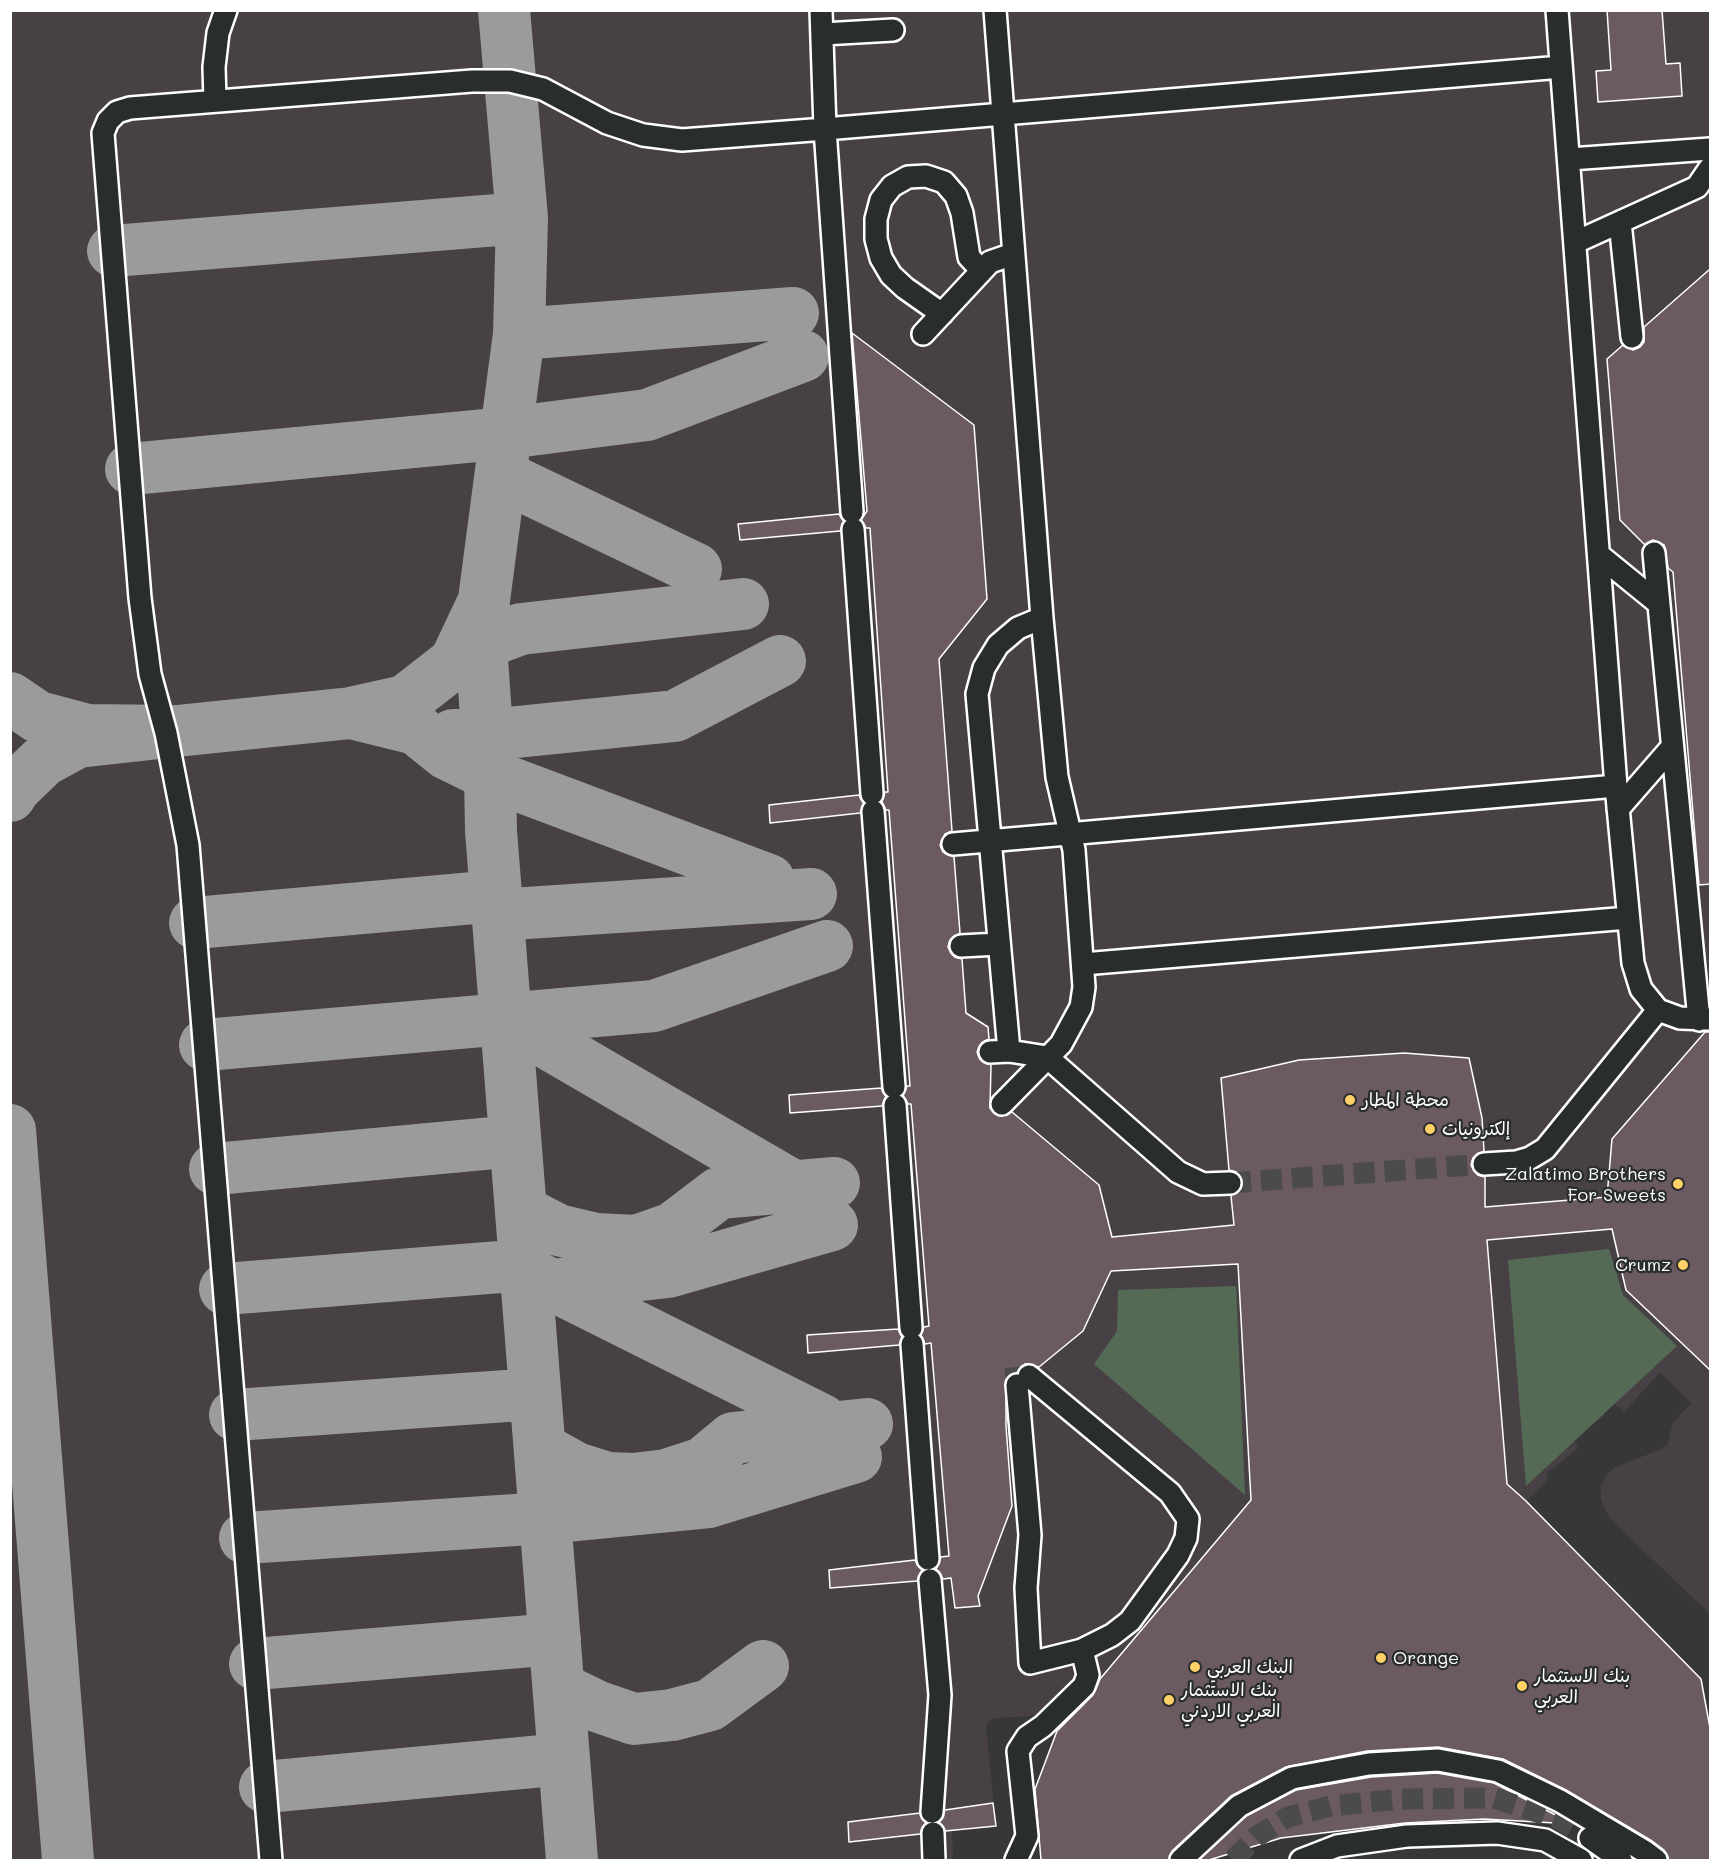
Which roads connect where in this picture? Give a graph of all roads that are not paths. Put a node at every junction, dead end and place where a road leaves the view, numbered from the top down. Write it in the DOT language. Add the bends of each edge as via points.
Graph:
graph roads {
  1 [pos="226,10"];
  2 [pos="821,10"];
  3 [pos="994,10"];
  4 [pos="1557,10"];
  5 [pos="893,30"];
  6 [pos="823,34"];
  7 [pos="1561,67"];
  8 [pos="215,101"];
  9 [pos="1003,114"];
  10 [pos="825,129"];
  11 [pos="1710,149"];
  12 [pos="1570,159"];
  13 [pos="1710,168"];
  14 [pos="1620,222"];
  15 [pos="1576,242"];
  16 [pos="1013,254"];
  17 [pos="981,270"];
  18 [pos="942,314"];
  19 [pos="923,334"];
  20 [pos="1632,337"];
  21 [pos="1653,553"];
  22 [pos="1599,555"];
  23 [pos="1658,603"];
  24 [pos="1042,618"];
  25 [pos="1672,747"];
  26 [pos="1616,786"];
  27 [pos="1618,809"];
  28 [pos="1072,834"];
  29 [pos="989,841"];
  30 [pos="953,844"];
  31 [pos="1628,918"];
  32 [pos="998,944"];
  33 [pos="961,946"];
  34 [pos="1083,964"];
  35 [pos="1659,1010"];
  36 [pos="1705,1019"];
  37 [pos="1047,1058"];
  38 [pos="1002,1104"];
  39 [pos="1484,1164"];
  40 [pos="1230,1183"];
  41 [pos="919,1200"];
  42 [pos="903,1215"];
  43 [pos="928,1558"];
  44 [pos="930,1580"];
  45 [pos="1082,1650"];
  46 [pos="932,1812"];
  47 [pos="933,1833"];
  48 [pos="1590,1838"];
  49 [pos="271,1860"];
  50 [pos="934,1860"];
  51 [pos="1016,1860"];
  52 [pos="1182,1860"];
  53 [pos="1301,1860"];
  54 [pos="1581,1860"];
  55 [pos="1621,1860"];
  56 [pos="1656,1860"];
  1 -- 8 [label="lane" via="218,33"];
  2 -- 6 [label="lane"];
  3 -- 9 [label="lane"];
  4 -- 7 [label="lane"];
  5 -- 6 [label="lane"];
  6 -- 10 [label="lane"];
  7 -- 9 [label="lane"];
  7 -- 12 [label="lane"];
  8 -- 10 [label="lane" via="510,81 543,89 607,123 643,135 681,140"];
  8 -- 49 [label="lane" via="130,108 117,112 103,133 144,640 188,845"];
  9 -- 10 [label="lane"];
  9 -- 16 [label="lane"];
  10 -- 42 [label="lane" via="873,803 884,848 900,1059 894,1096"];
  11 -- 12 [label="lane"];
  12 -- 15 [label="lane"];
  13 -- 14 [label="lane" via="1697,187"];
  14 -- 15 [label="lane"];
  14 -- 20 [label="lane"];
  15 -- 22 [label="lane"];
  16 -- 17 [label="lane" via="1001,256"];
  16 -- 24 [label="lane"];
  17 -- 18 [label="lane"];
  17 -- 18 [label="lane" via="969,257 957,196 944,183 926,176 908,177 892,186 881,200 876,219 881,258 891,275"];
  18 -- 19 [label="lane"];
  21 -- 23 [label="lane"];
  22 -- 23 [label="lane"];
  22 -- 26 [label="lane"];
  23 -- 25 [label="lane"];
  24 -- 28 [label="lane" via="1058,777"];
  24 -- 29 [label="lane" via="1018,628 998,645 984,668 977,693"];
  25 -- 27 [label="lane"];
  25 -- 36 [label="lane"];
  26 -- 27 [label="lane"];
  26 -- 28 [label="lane"];
  27 -- 31 [label="lane"];
  28 -- 29 [label="lane"];
  28 -- 34 [label="lane"];
  29 -- 30 [label="lane"];
  29 -- 32 [label="lane"];
  31 -- 34 [label="lane"];
  31 -- 35 [label="lane" via="1633,963 1641,989"];
  32 -- 33 [label="lane"];
  32 -- 37 [label="lane" via="1000,1052"];
  34 -- 37 [label="lane" via="1081,1007 1072,1026"];
  35 -- 36 [label="lane" via="1680,1018"];
  35 -- 39 [label="lane" via="1545,1149 1516,1162"];
  37 -- 38 [label="lane"];
  37 -- 40 [label="lane" via="1178,1172 1203,1184"];
  41 -- 42 [label="lane"];
  42 -- 43 [label="lane" via="918,1301 912,1336"];
  44 -- 46 [label="lane" via="940,1706"];
  45 -- 45 [label="lane" via="1130,1621 1178,1555 1186,1538 1188,1519 1170,1493 1023,1381 1030,1535 1026,1588 1030,1663"];
  45 -- 51 [label="lane" via="1088,1675 1084,1686 1027,1737 1018,1751 1028,1822 1027,1836"];
  47 -- 50 [label="lane"];
  48 -- 55 [label="lane"];
  52 -- 56 [label="lane" via="1239,1806 1292,1778 1370,1764 1438,1760 1498,1771 1560,1801"];
  53 -- 54 [label="lane" via="1337,1846 1407,1836 1497,1833 1545,1840"];
}
